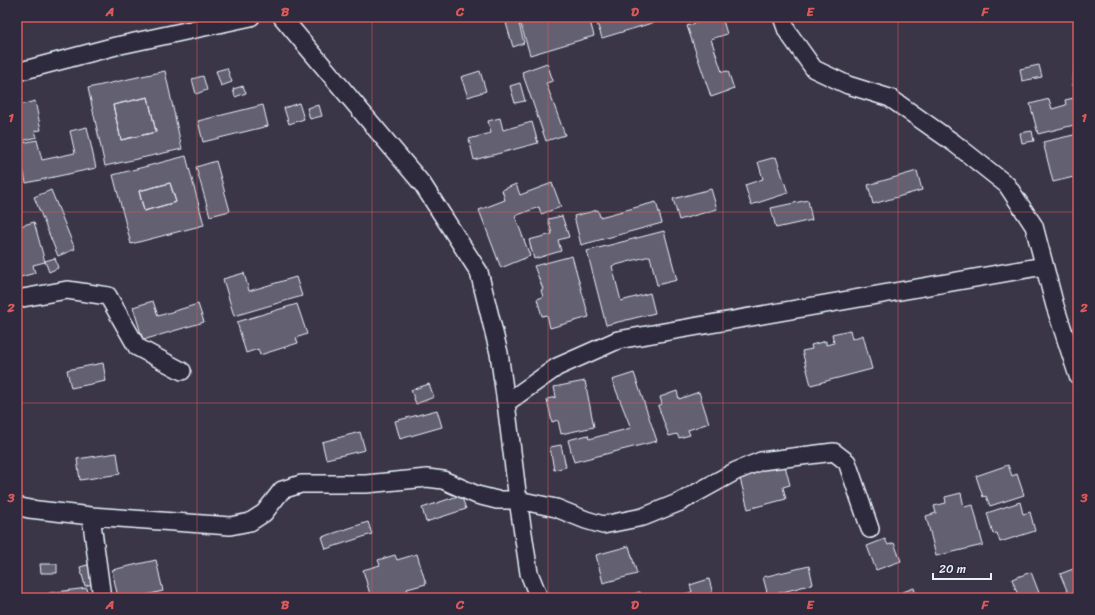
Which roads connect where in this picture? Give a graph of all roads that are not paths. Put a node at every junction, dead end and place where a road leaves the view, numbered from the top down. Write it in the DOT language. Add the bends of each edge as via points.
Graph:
graph roads {
  1 [pos="251,17"];
  2 [pos="282,17"];
  3 [pos="782,17"];
  4 [pos="17,72"];
  5 [pos="1044,266"];
  6 [pos="17,300"];
  7 [pos="182,370"];
  8 [pos="1078,376"];
  9 [pos="506,403"];
  10 [pos="518,500"];
  11 [pos="17,506"];
  12 [pos="91,516"];
  13 [pos="870,529"];
  14 [pos="102,598"];
  15 [pos="539,598"];
  1 -- 4 [label="street" via="116,46"];
  2 -- 9 [label="street" via="423,185 479,272 499,353"];
  3 -- 5 [label="street" via="787,31 814,69 848,85 890,98 954,143 1007,185 1034,226"];
  5 -- 8 [label="street"];
  5 -- 9 [label="street" via="618,340 557,368"];
  6 -- 7 [label="street" via="67,290 108,296 137,347"];
  9 -- 10 [label="street"];
  10 -- 12 [label="street" via="497,500 477,495 444,480 427,478 366,484 300,484 282,490 264,513 250,522 230,526"];
  10 -- 13 [label="street" via="556,508 603,525 643,517 680,502 736,471 761,461 834,452 848,462"];
  10 -- 15 [label="street" via="529,573"];
  11 -- 12 [label="street"];
  12 -- 14 [label="street"];
}
